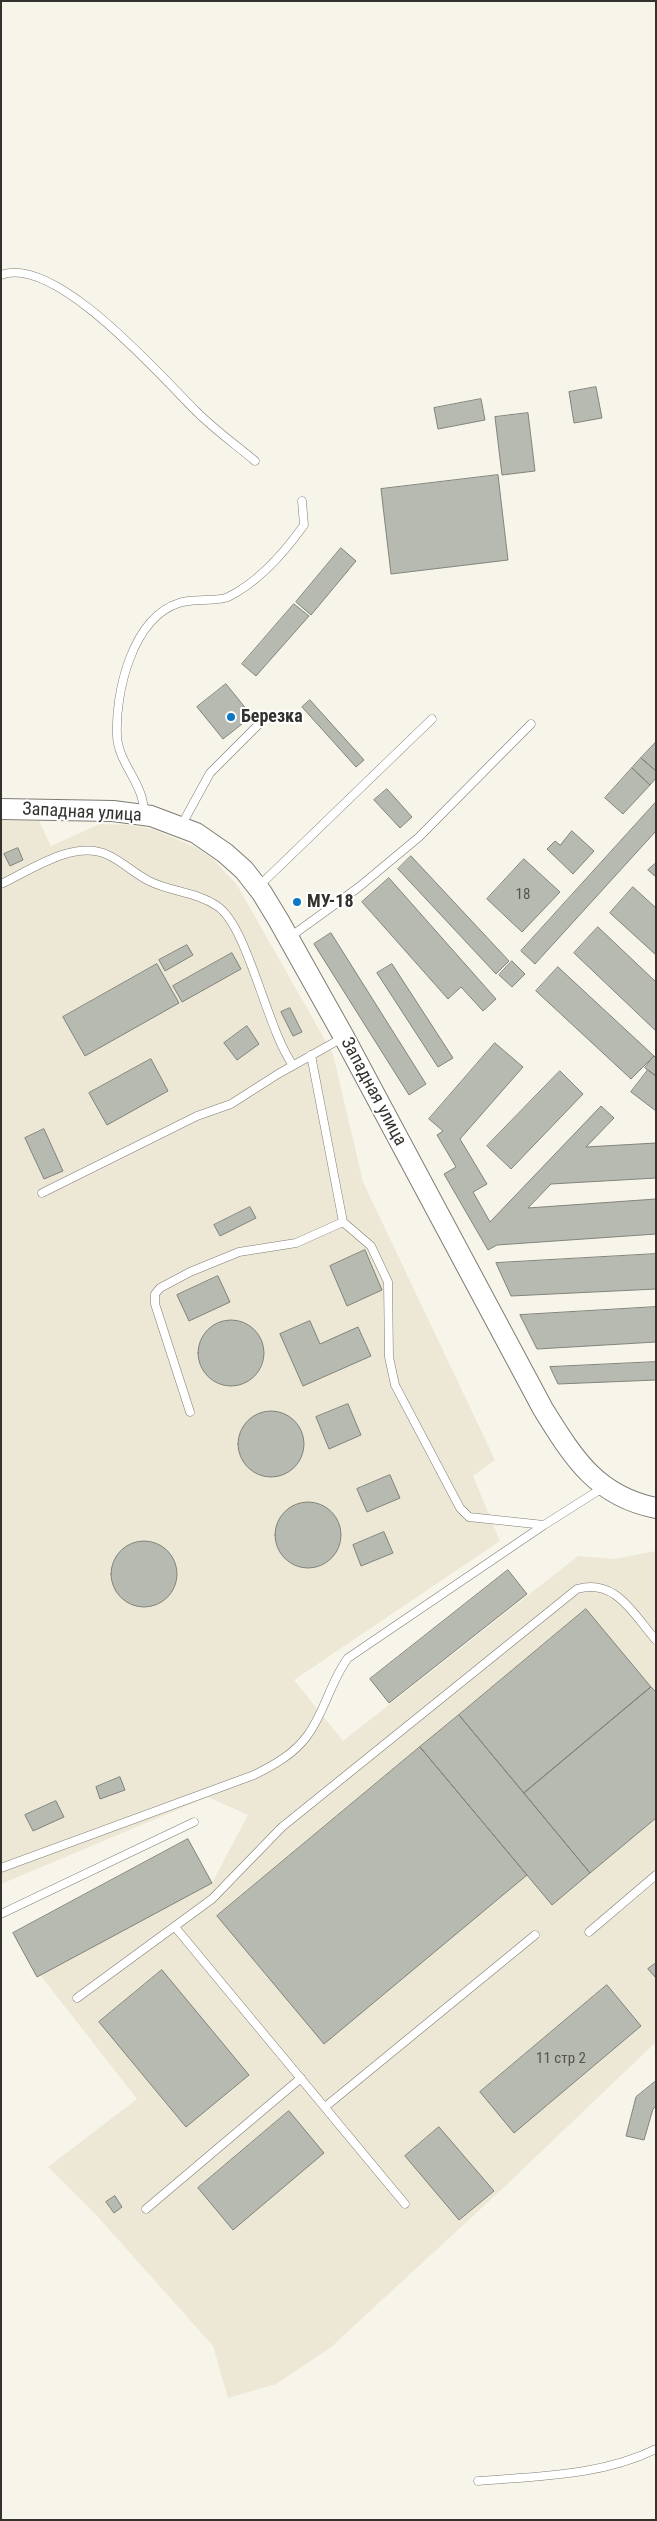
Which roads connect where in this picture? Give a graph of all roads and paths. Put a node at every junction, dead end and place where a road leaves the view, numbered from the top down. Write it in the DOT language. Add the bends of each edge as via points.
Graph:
graph roads {
  1 [pos="1,275"];
  2 [pos="255,461"];
  3 [pos="302,501"];
  4 [pos="265,718"];
  5 [pos="432,719"];
  6 [pos="531,724"];
  7 [pos="1,809"];
  8 [pos="146,816"];
  9 [pos="181,826"];
  10 [pos="1,884"];
  11 [pos="257,887"];
  12 [pos="288,938"];
  13 [pos="344,1037"];
  14 [pos="312,1055"];
  15 [pos="293,1065"];
  16 [pos="42,1193"];
  17 [pos="343,1222"];
  18 [pos="190,1412"];
  19 [pos="604,1487"];
  20 [pos="656,1508"];
  21 [pos="544,1525"];
  22 [pos="656,1640"];
  23 [pos="194,1822"];
  24 [pos="1,1868"];
  25 [pos="656,1875"];
  26 [pos="1,1914"];
  27 [pos="175,1926"];
  28 [pos="589,1932"];
  29 [pos="535,1936"];
  30 [pos="77,1998"];
  31 [pos="301,2078"];
  32 [pos="325,2107"];
  33 [pos="405,2204"];
  34 [pos="146,2209"];
  35 [pos="656,2449"];
  36 [pos="478,2481"];
  1 -- 2 [label="lane" via="20,272 66,291 147,359 197,413"];
  3 -- 8 [label="lane" via="304,525 266,570 226,598 178,603 157,616 128,660 121,689 117,738 128,771 141,795"];
  4 -- 9 [label="lane" via="210,773"];
  5 -- 11 [label="lane"];
  6 -- 12 [label="lane" via="419,837 359,887"];
  7 -- 8 [label="street, Западная улица"];
  8 -- 9 [label="street, Западная улица"];
  9 -- 11 [label="street, Западная улица" via="225,853"];
  10 -- 15 [label="lane" via="65,855 93,851 106,854 158,886 198,897 219,907 235,930 282,1047"];
  11 -- 12 [label="street, Западная улица"];
  12 -- 13 [label="street, Западная улица"];
  13 -- 14 [label="lane"];
  13 -- 19 [label="street, Западная улица" via="543,1409 583,1467"];
  14 -- 15 [label="lane"];
  14 -- 17 [label="lane"];
  15 -- 16 [label="lane" via="231,1104 197,1116"];
  17 -- 18 [label="lane" via="296,1243 239,1252 190,1272 155,1294 155,1304"];
  17 -- 21 [label="lane" via="371,1246 388,1282 388,1357 395,1385 460,1508 469,1517"];
  19 -- 20 [label="street, Западная улица" via="631,1502"];
  19 -- 21 [label="lane"];
  21 -- 24 [label="lane" via="348,1658 338,1671 306,1737 277,1763 254,1775"];
  22 -- 27 [label="lane" via="613,1592 602,1587 577,1589 282,1827 212,1900"];
  23 -- 26 [label="lane"];
  25 -- 28 [label="lane"];
  27 -- 30 [label="lane"];
  27 -- 31 [label="lane"];
  29 -- 32 [label="lane"];
  31 -- 32 [label="lane"];
  31 -- 34 [label="lane"];
  32 -- 33 [label="lane"];
  35 -- 36 [label="lane" via="620,2464 597,2469"];
}
